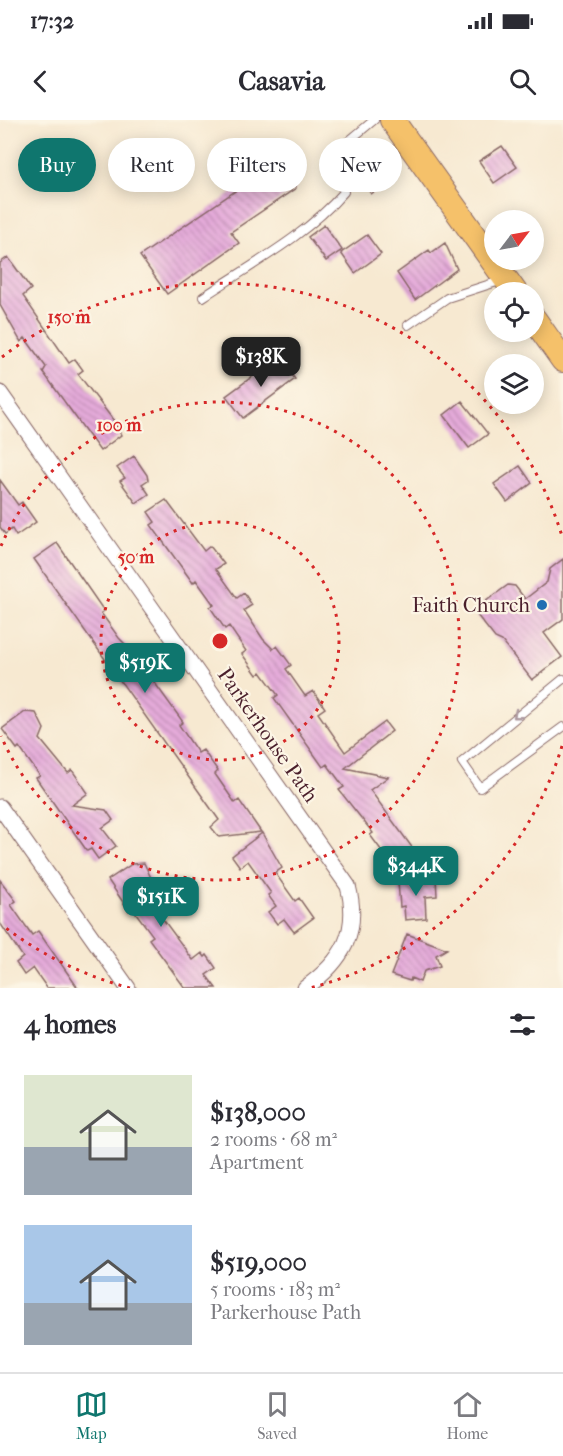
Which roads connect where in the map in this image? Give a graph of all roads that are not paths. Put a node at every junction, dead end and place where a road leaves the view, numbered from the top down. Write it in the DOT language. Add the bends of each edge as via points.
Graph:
graph roads {
  1 [pos="374,120"];
  2 [pos="392,120"];
  3 [pos="507,282"];
  4 [pos="484,291"];
  5 [pos="203,297"];
  6 [pos="408,325"];
  7 [pos="544,333"];
  8 [pos="563,360"];
  9 [pos="0,393"];
  10 [pos="563,679"];
  11 [pos="563,727"];
  12 [pos="0,807"];
  13 [pos="128,988"];
  14 [pos="305,988"];
  1 -- 5 [label="lane" via="338,150 335,165 344,192 333,205"];
  2 -- 3 [label="main road"];
  4 -- 6 [label="lane" via="447,298"];
  7 -- 8 [label="main road"];
  9 -- 14 [label="street, Parkerhouse Path" via="348,886 354,907 349,939 341,954"];
  10 -- 11 [label="lane, one-way" via="462,762 480,788"];
  12 -- 13 [label="street"];
}
